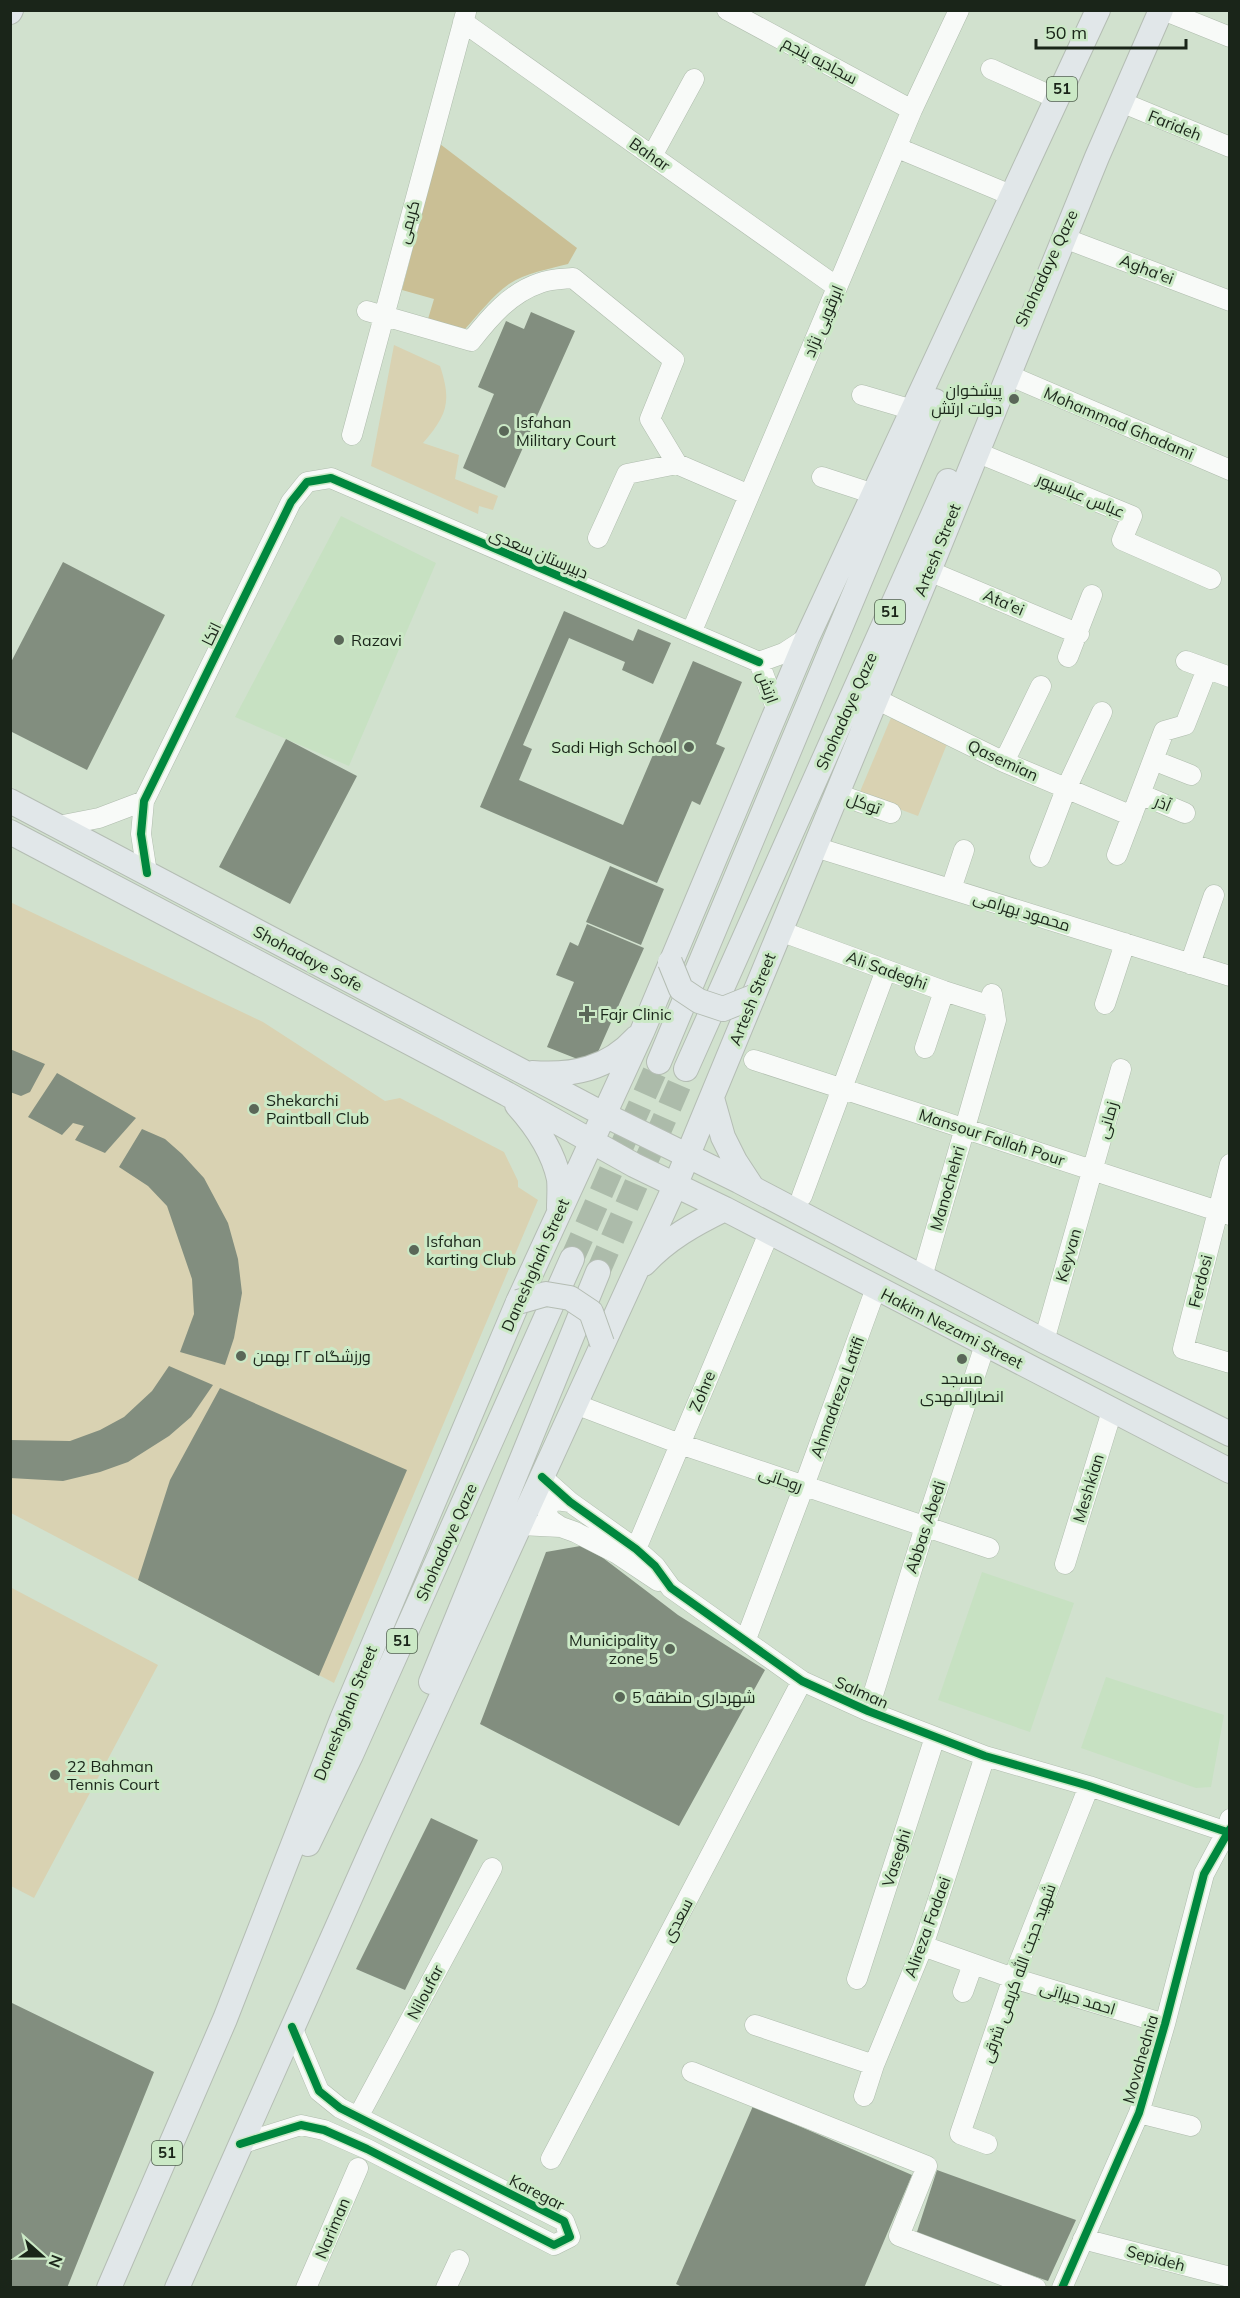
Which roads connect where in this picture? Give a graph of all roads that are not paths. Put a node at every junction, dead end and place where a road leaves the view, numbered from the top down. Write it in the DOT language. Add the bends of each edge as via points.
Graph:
graph roads {
  1 [pos="728,10"];
  2 [pos="959,10"];
  3 [pos="1098,10"];
  4 [pos="1162,10"];
  5 [pos="464,16"];
  6 [pos="1230,37"];
  7 [pos="991,69"];
  8 [pos="694,79"];
  9 [pos="1058,99"];
  10 [pos="1121,102"];
  11 [pos="912,110"];
  12 [pos="897,145"];
  13 [pos="1230,147"];
  14 [pos="652,156"];
  15 [pos="1097,157"];
  16 [pos="1026,168"];
  17 [pos="1013,196"];
  18 [pos="1064,238"];
  19 [pos="837,287"];
  20 [pos="1230,301"];
  21 [pos="375,313"];
  22 [pos="1008,375"];
  23 [pos="862,395"];
  24 [pos="913,411"];
  25 [pos="352,435"];
  26 [pos="976,452"];
  27 [pos="677,464"];
  28 [pos="1230,470"];
  29 [pos="822,477"];
  30 [pos="307,482"];
  31 [pos="874,494"];
  32 [pos="749,495"];
  33 [pos="598,538"];
  34 [pos="929,571"];
  35 [pos="1211,579"];
  36 [pos="1092,595"];
  37 [pos="691,633"];
  38 [pos="1079,634"];
  39 [pos="807,638"];
  40 [pos="1068,657"];
  41 [pos="1185,661"];
  42 [pos="759,662"];
  43 [pos="1207,669"];
  44 [pos="1230,677"];
  45 [pos="1041,686"];
  46 [pos="876,699"];
  47 [pos="777,711"];
  48 [pos="1102,712"];
  49 [pos="1153,760"];
  50 [pos="1004,762"];
  51 [pos="1191,775"];
  52 [pos="1066,789"];
  53 [pos="837,794"];
  54 [pos="1140,794"];
  55 [pos="10,801"];
  56 [pos="144,801"];
  57 [pos="891,813"];
  58 [pos="1185,813"];
  59 [pos="1132,816"];
  60 [pos="58,825"];
  61 [pos="10,832"];
  62 [pos="815,847"];
  63 [pos="964,850"];
  64 [pos="1117,855"];
  65 [pos="1040,857"];
  66 [pos="147,873"];
  67 [pos="951,889"];
  68 [pos="1214,895"];
  69 [pos="780,931"];
  70 [pos="1125,943"];
  71 [pos="670,962"];
  72 [pos="1190,964"];
  73 [pos="886,970"];
  74 [pos="1230,976"];
  75 [pos="944,991"];
  76 [pos="753,997"];
  77 [pos="993,1000"];
  78 [pos="1106,1004"];
  79 [pos="642,1032"];
  80 [pos="925,1048"];
  81 [pos="754,1060"];
  82 [pos="659,1062"];
  83 [pos="686,1069"];
  84 [pos="1121,1069"];
  85 [pos="525,1073"];
  86 [pos="842,1088"];
  87 [pos="507,1094"];
  88 [pos="712,1098"];
  89 [pos="605,1115"];
  90 [pos="964,1128"];
  91 [pos="646,1135"];
  92 [pos="593,1143"];
  93 [pos="688,1156"];
  94 [pos="1230,1164"];
  95 [pos="634,1165"];
  96 [pos="715,1170"];
  97 [pos="1092,1170"];
  98 [pos="675,1185"];
  99 [pos="754,1189"];
  100 [pos="699,1197"];
  101 [pos="799,1203"];
  102 [pos="725,1209"];
  103 [pos="559,1210"];
  104 [pos="1224,1213"];
  105 [pos="769,1233"];
  106 [pos="572,1259"];
  107 [pos="598,1272"];
  108 [pos="634,1274"];
  109 [pos="922,1277"];
  110 [pos="876,1288"];
  111 [pos="518,1302"];
  112 [pos="1044,1341"];
  113 [pos="602,1343"];
  114 [pos="985,1345"];
  115 [pos="1230,1363"];
  116 [pos="575,1404"];
  117 [pos="1112,1411"];
  118 [pos="1230,1434"];
  119 [pos="680,1444"];
  120 [pos="1230,1471"];
  121 [pos="542,1477"];
  122 [pos="804,1486"];
  123 [pos="570,1502"];
  124 [pos="520,1525"];
  125 [pos="561,1527"];
  126 [pos="925,1527"];
  127 [pos="989,1548"];
  128 [pos="636,1549"];
  129 [pos="1065,1564"];
  130 [pos="671,1588"];
  131 [pos="746,1639"];
  132 [pos="802,1681"];
  133 [pos="868,1711"];
  134 [pos="935,1737"];
  135 [pos="985,1755"];
  136 [pos="1089,1786"];
  137 [pos="1229,1828"];
  138 [pos="492,1868"];
  139 [pos="923,1946"];
  140 [pos="973,1964"];
  141 [pos="1012,1978"];
  142 [pos="857,1979"];
  143 [pos="963,1992"];
  144 [pos="225,2019"];
  145 [pos="1165,2024"];
  146 [pos="755,2025"];
  147 [pos="292,2027"];
  148 [pos="874,2064"];
  149 [pos="692,2072"];
  150 [pos="864,2096"];
  151 [pos="1139,2113"];
  152 [pos="358,2117"];
  153 [pos="1191,2126"];
  154 [pos="240,2144"];
  155 [pos="987,2144"];
  156 [pos="551,2159"];
  157 [pos="358,2168"];
  158 [pos="1083,2239"];
  159 [pos="459,2260"];
  160 [pos="1230,2277"];
  161 [pos="109,2288"];
  162 [pos="177,2288"];
  163 [pos="306,2288"];
  164 [pos="446,2288"];
  165 [pos="1036,2288"];
  166 [pos="1062,2288"];
  1 -- 11 [label="street, سجادیه پنجم"];
  2 -- 11 [label="street, ابرقویی نژاد"];
  3 -- 9 [label="main road, 51"];
  4 -- 6 [label="street"];
  4 -- 10 [label="main road, Artesh Street / 51"];
  5 -- 14 [label="street, Bahar"];
  5 -- 21 [label="street, کریمی"];
  7 -- 9 [label="street"];
  8 -- 14 [label="street"];
  9 -- 16 [label="main road, 51"];
  10 -- 13 [label="street, Farideh"];
  10 -- 15 [label="main road, Artesh Street / 51"];
  11 -- 12 [label="street, ابرقویی نژاد"];
  12 -- 17 [label="street"];
  12 -- 19 [label="street, ابرقویی نژاد"];
  14 -- 19 [label="street, Bahar"];
  15 -- 18 [label="main road, Artesh Street"];
  15 -- 83 [label="main road, Shohadaye Qaze / 51"];
  16 -- 17 [label="main road"];
  16 -- 82 [label="main road, 51" via="980,293"];
  17 -- 24 [label="main road"];
  18 -- 20 [label="street, Agha'ei"];
  18 -- 22 [label="main road, Artesh Street"];
  19 -- 32 [label="street, ابرقویی نژاد"];
  21 -- 25 [label="street, کریمی"];
  21 -- 27 [label="street" via="471,340 518,292 542,282 573,278 674,360 650,419"];
  22 -- 26 [label="main road, Artesh Street"];
  22 -- 28 [label="street, Mohammad Ghadami"];
  23 -- 24 [label="street"];
  24 -- 31 [label="main road"];
  26 -- 34 [label="main road, Artesh Street"];
  26 -- 35 [label="street, عباس عباسپور" via="1132,516 1122,540"];
  27 -- 32 [label="street"];
  27 -- 33 [label="street" via="627,474"];
  29 -- 31 [label="street"];
  30 -- 37 [label="street, دبیرستان سعدی" via="331,478"];
  30 -- 56 [label="street, اتکا" via="291,502"];
  31 -- 39 [label="main road"];
  32 -- 37 [label="street, ابرقویی نژاد"];
  34 -- 38 [label="street, Ata'ei"];
  34 -- 46 [label="main road, Artesh Street"];
  36 -- 38 [label="street"];
  37 -- 42 [label="street, دبیرستان سعدی"];
  38 -- 40 [label="street"];
  39 -- 42 [label="street" via="784,653"];
  39 -- 47 [label="main road"];
  41 -- 43 [label="street"];
  42 -- 47 [label="street, ارتش"];
  43 -- 44 [label="street"];
  43 -- 49 [label="street" via="1185,725 1164,731"];
  45 -- 50 [label="street"];
  46 -- 50 [label="street, Qasemian"];
  46 -- 53 [label="main road, Artesh Street"];
  47 -- 71 [label="main road"];
  48 -- 52 [label="street"];
  49 -- 51 [label="street"];
  49 -- 54 [label="street"];
  50 -- 52 [label="street, Qasemian"];
  52 -- 59 [label="street, Qasemian"];
  52 -- 65 [label="street"];
  53 -- 57 [label="street, توکل"];
  53 -- 62 [label="main road, Artesh Street"];
  54 -- 58 [label="street, آذر"];
  54 -- 59 [label="street"];
  55 -- 60 [label="main road, Shohadaye Sofe"];
  56 -- 60 [label="street" via="99,818"];
  56 -- 66 [label="street" via="141,834"];
  59 -- 64 [label="street"];
  60 -- 66 [label="main road, Shohadaye Sofe"];
  61 -- 87 [label="main road, Shohadaye Sofe"];
  62 -- 67 [label="street, محمود بهرامی"];
  62 -- 69 [label="main road, Artesh Street"];
  63 -- 67 [label="street"];
  66 -- 85 [label="main road, Shohadaye Sofe"];
  67 -- 70 [label="street, محمود بهرامی"];
  68 -- 72 [label="street"];
  69 -- 73 [label="street, Ali Sadeghi"];
  69 -- 76 [label="main road, Artesh Street"];
  70 -- 72 [label="street, محمود بهرامی"];
  70 -- 78 [label="street"];
  71 -- 76 [label="main road, bridge" via="681,989 699,1001 723,1009"];
  71 -- 79 [label="main road"];
  72 -- 74 [label="street, محمود بهرامی"];
  73 -- 75 [label="street, Ali Sadeghi"];
  73 -- 86 [label="street"];
  75 -- 77 [label="street, Ali Sadeghi"];
  75 -- 80 [label="street"];
  76 -- 88 [label="main road, Artesh Street"];
  77 -- 90 [label="street, Manochehri" via="996,1020"];
  79 -- 85 [label="main road" via="623,1053 602,1065 555,1075"];
  79 -- 89 [label="main road"];
  81 -- 86 [label="street, Mansour Fallah Pour"];
  84 -- 97 [label="street, زمانی"];
  85 -- 89 [label="main road, Shohadaye Sofe"];
  86 -- 90 [label="street, Mansour Fallah Pour"];
  86 -- 101 [label="street"];
  87 -- 92 [label="main road, Shohadaye Sofe"];
  87 -- 103 [label="main road" via="534,1125 549,1153 559,1179"];
  88 -- 93 [label="main road, Artesh Street"];
  88 -- 99 [label="main road" via="723,1137"];
  89 -- 91 [label="main road, Shohadaye Sofe"];
  89 -- 92 [label="main road, Daneshghah Street"];
  90 -- 97 [label="street, Mansour Fallah Pour"];
  90 -- 109 [label="street, Manochehri"];
  91 -- 93 [label="main road, Hakim Nezami Street"];
  92 -- 95 [label="main road, Shohadaye Sofe"];
  92 -- 103 [label="main road, Daneshghah Street"];
  93 -- 96 [label="main road, Hakim Nezami Street"];
  93 -- 98 [label="main road, Artesh Street"];
  94 -- 104 [label="street, Ferdosi"];
  95 -- 98 [label="main road, Hakim Nezami Street"];
  96 -- 99 [label="main road, Hakim Nezami Street"];
  96 -- 100 [label="main road" via="700,1171 695,1176 693,1184"];
  97 -- 104 [label="street, Mansour Fallah Pour"];
  97 -- 112 [label="street, Keyvan"];
  98 -- 100 [label="main road, Hakim Nezami Street"];
  98 -- 108 [label="main road"];
  99 -- 101 [label="main road, Hakim Nezami Street"];
  100 -- 102 [label="main road, Hakim Nezami Street"];
  101 -- 109 [label="main road, Hakim Nezami Street"];
  102 -- 105 [label="main road, Hakim Nezami Street"];
  102 -- 108 [label="main road" via="690,1225 660,1247"];
  103 -- 111 [label="main road, Daneshghah Street"];
  104 -- 115 [label="street, Ferdosi" via="1182,1349"];
  105 -- 110 [label="main road, Hakim Nezami Street"];
  105 -- 119 [label="street, Zohre"];
  106 -- 144 [label="main road, Shohadaye Qaze / 51" via="351,1755"];
  107 -- 147 [label="main road, 51"];
  108 -- 113 [label="main road"];
  109 -- 112 [label="main road, Hakim Nezami Street"];
  110 -- 114 [label="main road, Hakim Nezami Street"];
  110 -- 122 [label="street, Ahmadreza Latifi"];
  111 -- 113 [label="main road, bridge" via="546,1294 570,1298 591,1312"];
  111 -- 144 [label="main road, Daneshghah Street" via="342,1719"];
  112 -- 118 [label="main road, Hakim Nezami Street"];
  113 -- 116 [label="main road"];
  114 -- 117 [label="main road, Hakim Nezami Street"];
  114 -- 126 [label="street, Abbas Abedi"];
  116 -- 119 [label="street, روحانی"];
  116 -- 121 [label="main road"];
  117 -- 120 [label="main road, Hakim Nezami Street"];
  117 -- 129 [label="street, Meshkian"];
  119 -- 122 [label="street, روحانی"];
  119 -- 128 [label="street, Zohre"];
  121 -- 123 [label="street, Salman"];
  121 -- 124 [label="main road"];
  122 -- 126 [label="street, روحانی"];
  122 -- 131 [label="street, Ahmadreza Latifi"];
  123 -- 125 [label="street" via="557,1500 550,1503 547,1511 549,1519"];
  123 -- 128 [label="street, Salman"];
  124 -- 125 [label="street"];
  124 -- 147 [label="main road"];
  125 -- 130 [label="street" via="616,1553"];
  126 -- 127 [label="street, روحانی"];
  126 -- 133 [label="street, Abbas Abedi"];
  128 -- 130 [label="street, Salman"];
  130 -- 131 [label="street, Salman"];
  131 -- 132 [label="street, Salman"];
  132 -- 133 [label="street, Salman"];
  132 -- 156 [label="street, سعدی"];
  133 -- 134 [label="street, Salman"];
  134 -- 135 [label="street, Salman"];
  134 -- 142 [label="street, Vaseghi"];
  135 -- 136 [label="street, Salman"];
  135 -- 139 [label="street, Alireza Fadaei"];
  136 -- 137 [label="street, Salman"];
  136 -- 141 [label="street, شهید حجت الله کریمی شرقی"];
  137 -- 145 [label="street, Movahednia" via="1204,1874"];
  138 -- 152 [label="street, Niloufar"];
  139 -- 140 [label="street, احمد حیرانی"];
  139 -- 148 [label="street, Alireza Fadaei"];
  140 -- 141 [label="street, احمد حیرانی"];
  140 -- 143 [label="street"];
  141 -- 145 [label="street, احمد حیرانی"];
  141 -- 155 [label="street, شهید حجت الله کریمی شرقی" via="960,2134"];
  144 -- 161 [label="main road, Daneshghah Street / 51"];
  145 -- 151 [label="street, Movahednia"];
  146 -- 148 [label="street"];
  147 -- 152 [label="street, Karegar" via="319,2091"];
  147 -- 154 [label="main road, 51"];
  148 -- 150 [label="street, Alireza Fadaei"];
  149 -- 165 [label="street" via="927,2166 899,2236"];
  151 -- 153 [label="street"];
  151 -- 158 [label="street, Movahednia"];
  152 -- 154 [label="street, Karegar" via="564,2221 570,2237 554,2245 324,2130 301,2124"];
  154 -- 162 [label="main road, 51"];
  157 -- 163 [label="street, Nariman"];
  158 -- 160 [label="street, Sepideh"];
  158 -- 166 [label="street, Movahednia"];
  159 -- 164 [label="street"];
}
